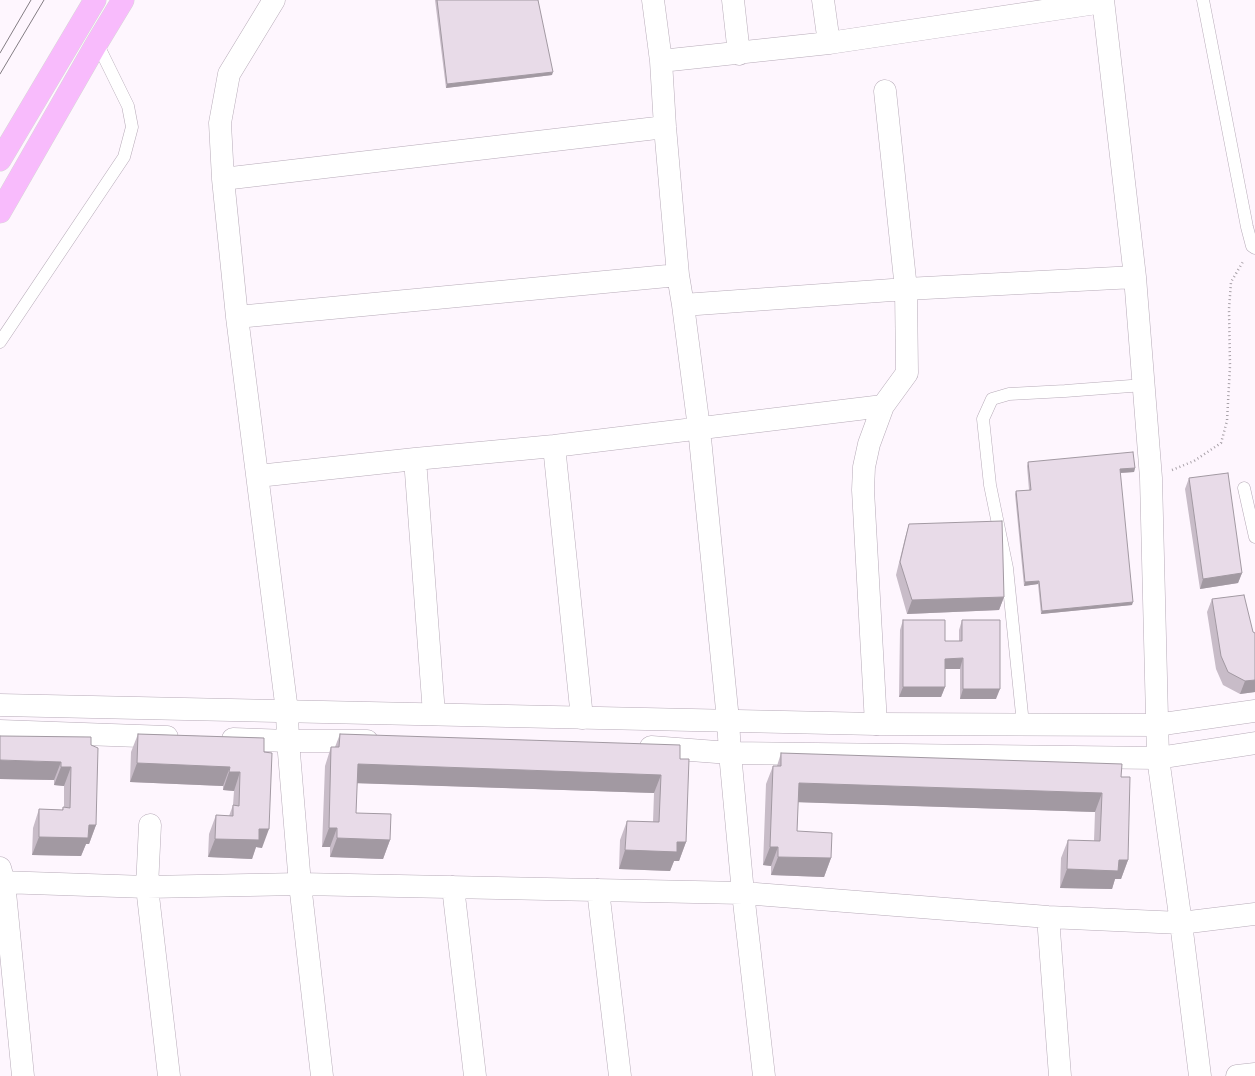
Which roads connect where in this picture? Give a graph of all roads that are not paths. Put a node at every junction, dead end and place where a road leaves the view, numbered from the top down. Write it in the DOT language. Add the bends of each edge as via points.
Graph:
graph roads {
  1 [pos="94,0"];
  2 [pos="123,0"];
  3 [pos="274,0"];
  4 [pos="653,0"];
  5 [pos="733,0"];
  6 [pos="823,0"];
  7 [pos="1203,0"];
  8 [pos="1103,1"];
  9 [pos="1029,7"];
  10 [pos="97,43"];
  11 [pos="829,43"];
  12 [pos="739,54"];
  13 [pos="661,61"];
  14 [pos="885,91"];
  15 [pos="665,127"];
  16 [pos="0,160"];
  17 [pos="222,179"];
  18 [pos="0,212"];
  19 [pos="1253,247"];
  20 [pos="678,275"];
  21 [pos="1135,277"];
  22 [pos="906,289"];
  23 [pos="683,305"];
  24 [pos="237,317"];
  25 [pos="0,342"];
  26 [pos="1144,385"];
  27 [pos="884,406"];
  28 [pos="699,428"];
  29 [pos="554,446"];
  30 [pos="415,459"];
  31 [pos="258,476"];
  32 [pos="1244,488"];
  33 [pos="1255,537"];
  34 [pos="0,705"];
  35 [pos="287,711"];
  36 [pos="1255,711"];
  37 [pos="434,714"];
  38 [pos="582,718"];
  39 [pos="728,720"];
  40 [pos="876,724"];
  41 [pos="1023,724"];
  42 [pos="1156,725"];
  43 [pos="0,731"];
  44 [pos="187,738"];
  45 [pos="210,738"];
  46 [pos="288,741"];
  47 [pos="383,742"];
  48 [pos="1255,743"];
  49 [pos="628,746"];
  50 [pos="730,753"];
  51 [pos="1158,758"];
  52 [pos="150,825"];
  53 [pos="1,878"];
  54 [pos="300,884"];
  55 [pos="147,887"];
  56 [pos="453,887"];
  57 [pos="598,890"];
  58 [pos="743,893"];
  59 [pos="1255,914"];
  60 [pos="1048,917"];
  61 [pos="1181,923"];
  62 [pos="1255,1074"];
  63 [pos="23,1076"];
  64 [pos="169,1076"];
  65 [pos="322,1076"];
  66 [pos="475,1076"];
  67 [pos="620,1076"];
  68 [pos="764,1076"];
  69 [pos="1060,1076"];
  70 [pos="1200,1076"];
  71 [pos="1237,1076"];
  1 -- 16 [label="highway"];
  2 -- 10 [label="highway"];
  3 -- 17 [label="street" via="229,74 220,123"];
  4 -- 13 [label="street"];
  5 -- 12 [label="street"];
  6 -- 11 [label="street"];
  7 -- 19 [label="lane"];
  8 -- 9 [label="street"];
  8 -- 21 [label="street"];
  9 -- 11 [label="street"];
  10 -- 18 [label="highway"];
  10 -- 25 [label="lane" via="128,106 132,127 124,157"];
  11 -- 12 [label="street"];
  12 -- 13 [label="street"];
  13 -- 15 [label="street"];
  14 -- 22 [label="street"];
  15 -- 17 [label="street"];
  15 -- 20 [label="street"];
  17 -- 24 [label="street"];
  20 -- 23 [label="street"];
  20 -- 24 [label="street"];
  21 -- 22 [label="street"];
  21 -- 26 [label="street"];
  22 -- 23 [label="street"];
  22 -- 27 [label="street" via="907,373"];
  23 -- 28 [label="street"];
  24 -- 31 [label="street"];
  26 -- 41 [label="lane" via="1009,394 992,399 983,419 990,485 1007,568"];
  26 -- 42 [label="street" via="1151,478"];
  27 -- 28 [label="street"];
  27 -- 40 [label="street" via="869,444 863,490"];
  28 -- 29 [label="street"];
  28 -- 39 [label="street"];
  29 -- 30 [label="street"];
  29 -- 38 [label="street"];
  30 -- 31 [label="street"];
  30 -- 37 [label="street"];
  31 -- 35 [label="street"];
  32 -- 33 [label="lane"];
  34 -- 35 [label="street"];
  35 -- 37 [label="street"];
  35 -- 46 [label="street"];
  36 -- 42 [label="street"];
  37 -- 38 [label="street"];
  38 -- 39 [label="street"];
  39 -- 40 [label="street"];
  39 -- 50 [label="street"];
  40 -- 41 [label="street"];
  41 -- 42 [label="street"];
  42 -- 51 [label="street"];
  43 -- 44 [label="street"];
  45 -- 46 [label="street"];
  46 -- 47 [label="street"];
  46 -- 54 [label="street"];
  48 -- 51 [label="street"];
  49 -- 50 [label="street"];
  50 -- 51 [label="street"];
  50 -- 58 [label="street"];
  51 -- 61 [label="street"];
  52 -- 55 [label="street"];
  53 -- 55 [label="street"];
  53 -- 63 [label="street"];
  54 -- 55 [label="street"];
  54 -- 56 [label="street"];
  54 -- 65 [label="street"];
  55 -- 64 [label="street"];
  56 -- 57 [label="street"];
  56 -- 66 [label="street"];
  57 -- 58 [label="street"];
  57 -- 67 [label="street"];
  58 -- 60 [label="street"];
  58 -- 68 [label="street"];
  59 -- 61 [label="street"];
  60 -- 61 [label="street"];
  60 -- 69 [label="street"];
  61 -- 70 [label="street"];
  62 -- 71 [label="street"];
}
